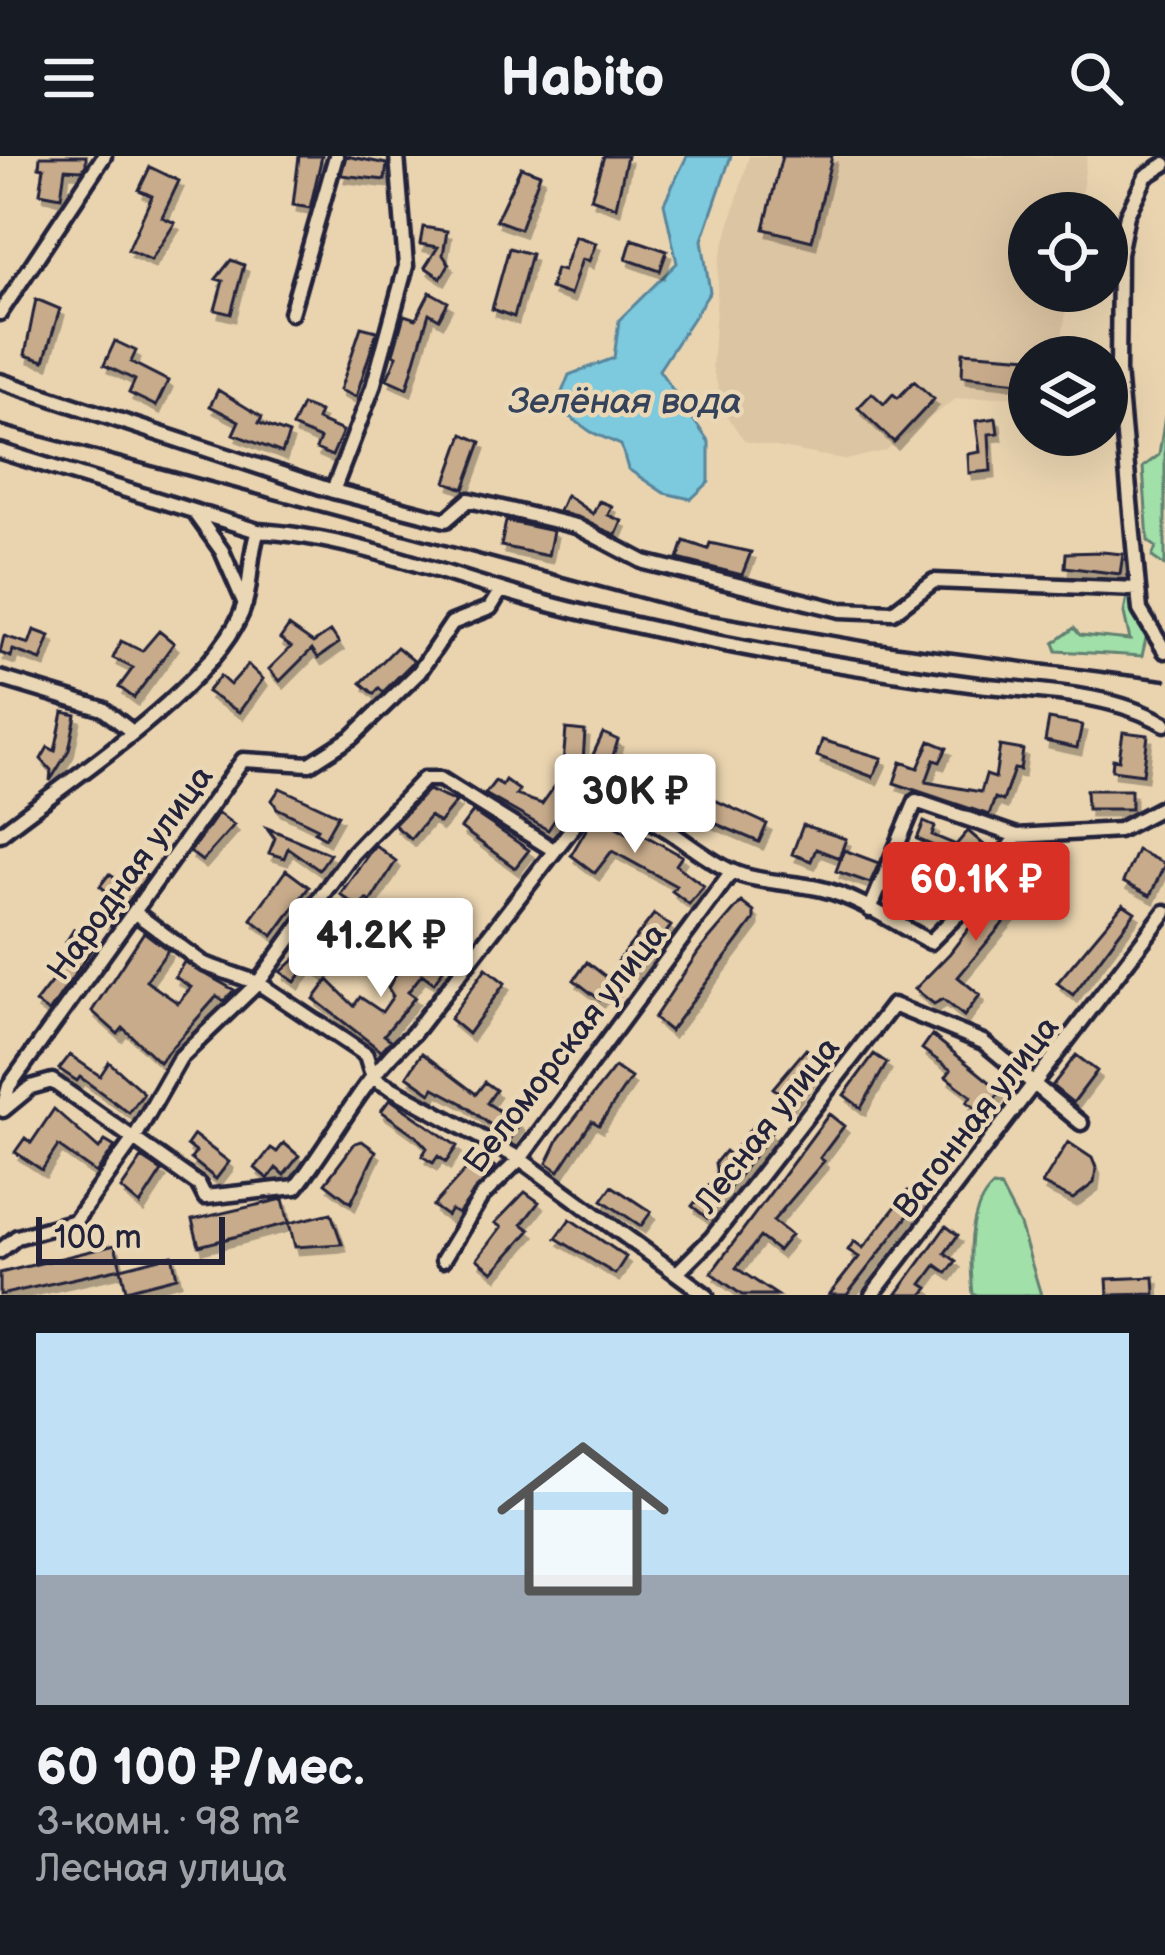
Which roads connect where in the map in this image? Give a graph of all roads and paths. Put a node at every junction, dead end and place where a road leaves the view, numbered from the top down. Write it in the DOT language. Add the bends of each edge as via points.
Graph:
graph roads {
  1 [pos="104,156"];
  2 [pos="336,156"];
  3 [pos="398,156"];
  4 [pos="1165,164"];
  5 [pos="0,311"];
  6 [pos="290,313"];
  7 [pos="0,381"];
  8 [pos="0,451"];
  9 [pos="333,491"];
  10 [pos="194,511"];
  11 [pos="258,531"];
  12 [pos="501,590"];
  13 [pos="1138,590"];
  14 [pos="245,604"];
  15 [pos="1165,651"];
  16 [pos="0,678"];
  17 [pos="1165,724"];
  18 [pos="131,730"];
  19 [pos="1165,806"];
  20 [pos="0,834"];
  21 [pos="1017,836"];
  22 [pos="552,849"];
  23 [pos="732,871"];
  24 [pos="870,910"];
  25 [pos="134,912"];
  26 [pos="1165,912"];
  27 [pos="258,983"];
  28 [pos="373,1078"];
  29 [pos="1033,1086"];
  30 [pos="1,1113"];
  31 [pos="1081,1123"];
  32 [pos="135,1137"];
  33 [pos="520,1159"];
  34 [pos="0,1251"];
  35 [pos="443,1260"];
  36 [pos="678,1272"];
  37 [pos="706,1295"];
  38 [pos="872,1295"];
  1 -- 5 [label="street"];
  2 -- 6 [label="street"];
  3 -- 9 [label="street" via="406,266"];
  4 -- 13 [label="street" via="1130,204 1120,254 1118,371"];
  7 -- 9 [label="street"];
  8 -- 10 [label="street"];
  9 -- 13 [label="street" via="446,520 469,500 576,526 644,562 708,581 876,614 934,581"];
  10 -- 11 [label="street"];
  10 -- 14 [label="street" via="223,551"];
  11 -- 12 [label="street" via="348,546"];
  11 -- 14 [label="street"];
  12 -- 17 [label="street" via="880,671 1109,701"];
  12 -- 25 [label="street, Народная улица" via="490,608 452,623 419,673 352,737 310,764 243,760"];
  13 -- 15 [label="street" via="1147,627"];
  14 -- 18 [label="street" via="221,650"];
  16 -- 18 [label="street" via="103,709"];
  18 -- 20 [label="street"];
  19 -- 21 [label="street" via="1119,830"];
  21 -- 24 [label="street" via="930,942"];
  21 -- 24 [label="street" via="916,801"];
  22 -- 23 [label="street" via="583,814 605,806 680,834"];
  22 -- 27 [label="street" via="440,779 424,779 352,854"];
  22 -- 28 [label="street"];
  23 -- 24 [label="street" via="827,890"];
  23 -- 33 [label="street, Беломорская улица"];
  25 -- 27 [label="street" via="204,964"];
  25 -- 30 [label="street, Народная улица" via="9,1086"];
  26 -- 29 [label="street, Вагонная улица"];
  27 -- 28 [label="street" via="366,1055"];
  27 -- 32 [label="street" via="180,1058"];
  28 -- 32 [label="street" via="296,1187 205,1197"];
  28 -- 33 [label="street"];
  29 -- 31 [label="street"];
  29 -- 36 [label="street, Лесная улица" via="983,1042 893,1005"];
  29 -- 38 [label="street, Вагонная улица"];
  30 -- 32 [label="street" via="31,1087 52,1081"];
  32 -- 34 [label="street" via="75,1221 17,1237"];
  33 -- 35 [label="street, Беломорская улица" via="481,1197"];
  33 -- 36 [label="street"];
  36 -- 37 [label="street"];
}
